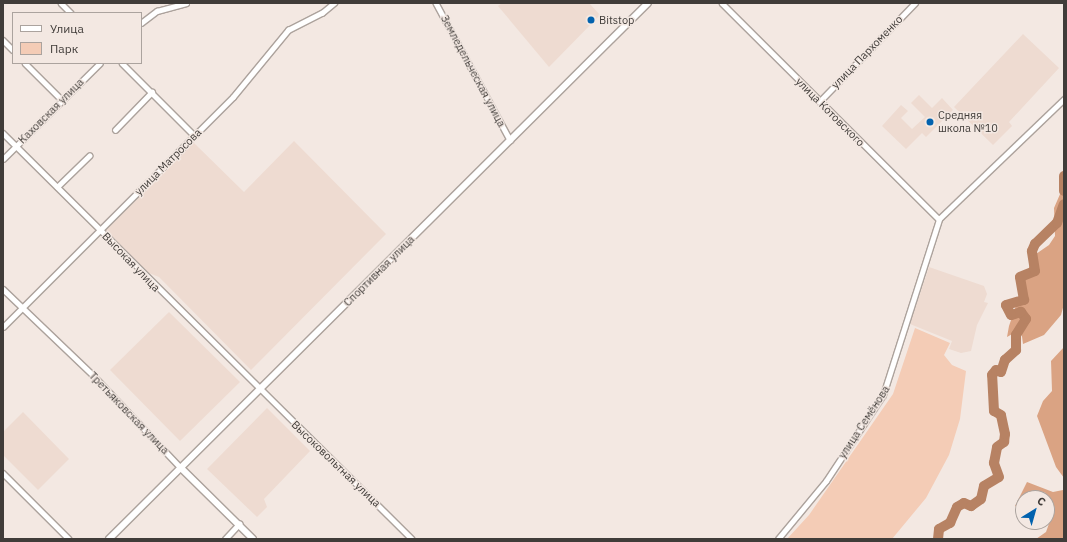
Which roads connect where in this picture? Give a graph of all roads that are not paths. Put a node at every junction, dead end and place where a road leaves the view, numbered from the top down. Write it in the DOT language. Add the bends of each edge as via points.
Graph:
graph roads {
  1 [pos="61,3"];
  2 [pos="186,3"];
  3 [pos="334,3"];
  4 [pos="436,3"];
  5 [pos="648,3"];
  6 [pos="722,3"];
  7 [pos="914,3"];
  8 [pos="70,12"];
  9 [pos="142,22"];
  10 [pos="3,40"];
  11 [pos="12,49"];
  12 [pos="27,64"];
  13 [pos="99,64"];
  14 [pos="123,64"];
  15 [pos="152,92"];
  16 [pos="1064,99"];
  17 [pos="62,100"];
  18 [pos="819,102"];
  19 [pos="115,130"];
  20 [pos="3,133"];
  21 [pos="194,135"];
  22 [pos="510,140"];
  23 [pos="16,146"];
  24 [pos="89,156"];
  25 [pos="3,159"];
  26 [pos="57,188"];
  27 [pos="939,219"];
  28 [pos="100,230"];
  29 [pos="3,289"];
  30 [pos="22,308"];
  31 [pos="3,327"];
  32 [pos="260,390"];
  33 [pos="181,468"];
  34 [pos="4,476"];
  35 [pos="239,524"];
  36 [pos="69,539"];
  37 [pos="110,539"];
  38 [pos="225,539"];
  39 [pos="254,539"];
  40 [pos="412,539"];
  41 [pos="778,539"];
  1 -- 8 [label="street"];
  2 -- 9 [label="street" via="158,11"];
  3 -- 21 [label="street, улица Матросова" via="288,30 260,60 243,87"];
  4 -- 22 [label="street, Земледельческая улица"];
  5 -- 22 [label="street, Спортивная улица"];
  6 -- 18 [label="street, улица Котовского"];
  7 -- 18 [label="street, улица Пархоменко"];
  10 -- 11 [label="street"];
  12 -- 17 [label="street"];
  13 -- 17 [label="street, Каховская улица"];
  14 -- 15 [label="street"];
  15 -- 19 [label="street"];
  15 -- 21 [label="street"];
  16 -- 27 [label="street"];
  17 -- 23 [label="street, Каховская улица"];
  18 -- 27 [label="street, улица Котовского"];
  20 -- 23 [label="street, Высокая улица"];
  21 -- 28 [label="street, улица Матросова"];
  22 -- 32 [label="street, Спортивная улица"];
  23 -- 25 [label="street, Каховская улица"];
  23 -- 26 [label="street, Высокая улица"];
  24 -- 26 [label="street"];
  26 -- 28 [label="street, Высокая улица"];
  27 -- 41 [label="street, улица Семёнова" via="883,395 826,481"];
  28 -- 30 [label="street, улица Матросова"];
  28 -- 32 [label="street, Высокая улица"];
  29 -- 30 [label="street, Третьяковская улица"];
  30 -- 31 [label="street, улица Матросова"];
  30 -- 33 [label="street, Третьяковская улица" via="95,377"];
  32 -- 33 [label="street, Спортивная улица"];
  32 -- 40 [label="street, Высоковольтная улица"];
  33 -- 35 [label="street, Третьяковская улица"];
  33 -- 37 [label="street, Спортивная улица"];
  34 -- 36 [label="street"];
  35 -- 38 [label="street"];
  35 -- 39 [label="street, Третьяковская улица"];
}
